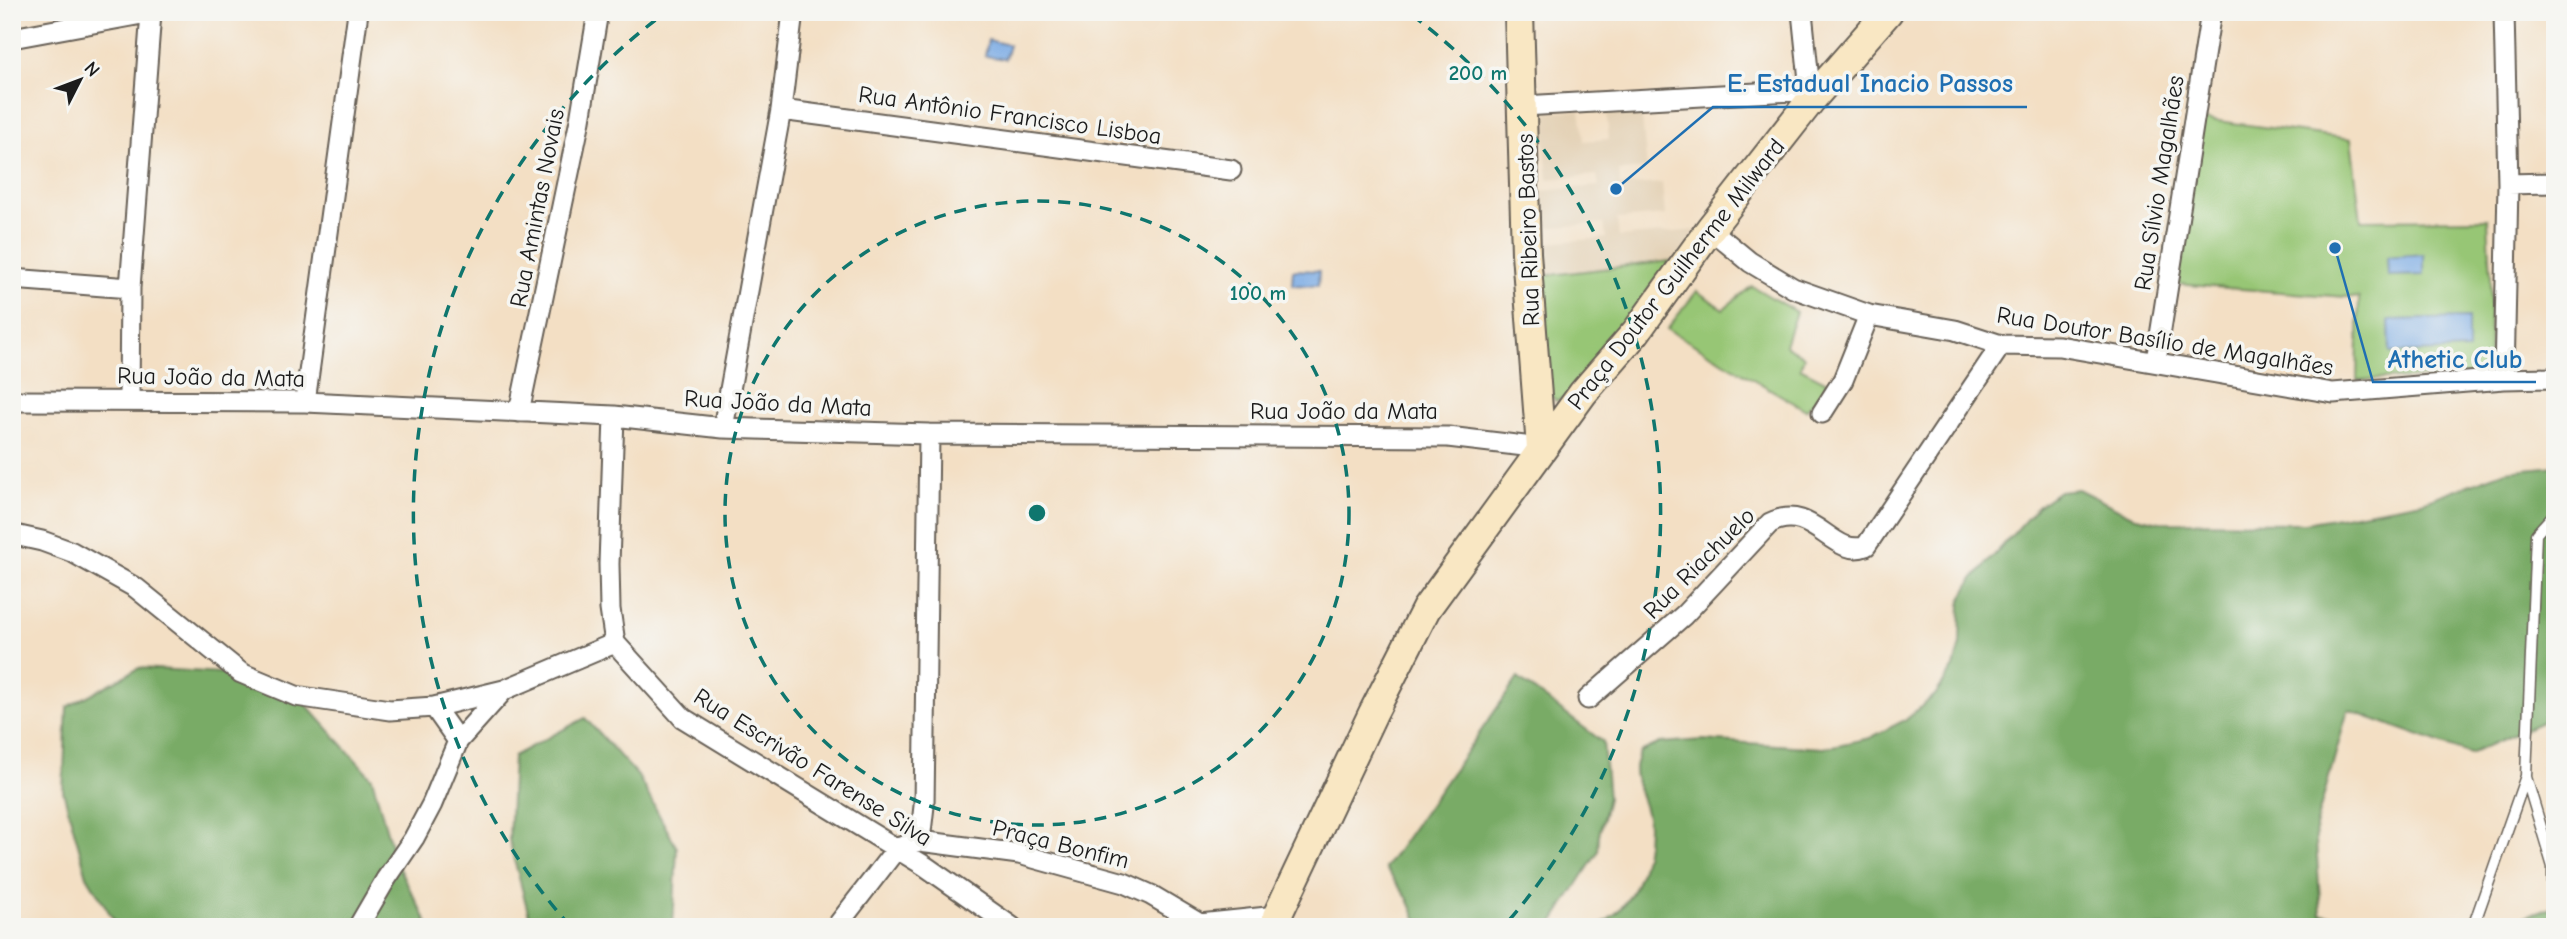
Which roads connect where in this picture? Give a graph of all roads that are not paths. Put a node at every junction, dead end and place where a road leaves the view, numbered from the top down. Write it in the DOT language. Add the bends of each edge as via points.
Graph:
graph roads {
  1 [pos="358,12"];
  2 [pos="598,12"];
  3 [pos="793,12"];
  4 [pos="1519,12"];
  5 [pos="1802,12"];
  6 [pos="1888,12"];
  7 [pos="2211,12"];
  8 [pos="2504,12"];
  9 [pos="152,13"];
  10 [pos="12,38"];
  11 [pos="1812,95"];
  12 [pos="1523,106"];
  13 [pos="781,110"];
  14 [pos="1231,170"];
  15 [pos="2555,183"];
  16 [pos="2508,184"];
  17 [pos="1710,229"];
  18 [pos="12,279"];
  19 [pos="130,288"];
  20 [pos="1869,315"];
  21 [pos="2001,345"];
  22 [pos="2156,361"];
  23 [pos="2555,378"];
  24 [pos="2504,379"];
  25 [pos="130,400"];
  26 [pos="12,401"];
  27 [pos="305,402"];
  28 [pos="519,412"];
  29 [pos="1822,414"];
  30 [pos="614,416"];
  31 [pos="723,428"];
  32 [pos="929,434"];
  33 [pos="1541,448"];
  34 [pos="2555,513"];
  35 [pos="13,537"];
  36 [pos="615,643"];
  37 [pos="504,690"];
  38 [pos="1588,699"];
  39 [pos="434,707"];
  40 [pos="458,741"];
  41 [pos="2526,776"];
  42 [pos="920,841"];
  43 [pos="897,848"];
  44 [pos="1279,922"];
  45 [pos="1201,926"];
  46 [pos="358,927"];
  47 [pos="836,927"];
  48 [pos="1012,927"];
  49 [pos="2473,927"];
  50 [pos="2553,927"];
  1 -- 27 [label="street"];
  2 -- 28 [label="street, Rua Amintas Novais"];
  3 -- 13 [label="street"];
  4 -- 12 [label="main road, Rua Ribeiro Bastos"];
  5 -- 11 [label="street"];
  6 -- 11 [label="main road, Praça Doutor Guilherme Milward"];
  7 -- 22 [label="street, Rua Sílvio Magalhães"];
  8 -- 16 [label="street"];
  9 -- 10 [label="street"];
  9 -- 19 [label="street"];
  11 -- 12 [label="street"];
  11 -- 17 [label="main road, Praça Doutor Guilherme Milward"];
  12 -- 33 [label="main road, Rua Ribeiro Bastos" via="1526,253"];
  13 -- 14 [label="street, Rua Antônio Francisco Lisboa"];
  13 -- 31 [label="street"];
  15 -- 16 [label="street"];
  16 -- 24 [label="street"];
  17 -- 20 [label="street, Rua Doutor Basílio de Magalhães" via="1750,262 1793,288"];
  17 -- 33 [label="main road, Praça Doutor Guilherme Milward" via="1636,332"];
  18 -- 19 [label="street"];
  19 -- 25 [label="street"];
  20 -- 21 [label="street, Rua Doutor Basílio de Magalhães" via="1955,330"];
  20 -- 29 [label="street" via="1843,380"];
  21 -- 22 [label="street, Rua Doutor Basílio de Magalhães" via="2059,346"];
  21 -- 38 [label="street, Rua Riachuelo" via="1866,546 1850,549 1796,517 1770,523 1684,615"];
  22 -- 24 [label="street, Rua Doutor Basílio de Magalhães" via="2333,393"];
  23 -- 24 [label="street, Rua Doutor Basílio de Magalhães"];
  25 -- 26 [label="street, Rua João da Mata"];
  25 -- 27 [label="street, Rua João da Mata"];
  27 -- 28 [label="street, Rua João da Mata"];
  28 -- 30 [label="street, Rua João da Mata"];
  30 -- 31 [label="street, Rua João da Mata"];
  30 -- 36 [label="street" via="609,564"];
  31 -- 32 [label="street, Rua João da Mata"];
  32 -- 33 [label="street, Rua João da Mata" via="1448,436"];
  32 -- 42 [label="street"];
  33 -- 44 [label="main road, Praça Doutor Guilherme Milward" via="1426,609 1373,713"];
  34 -- 41 [label="lane" via="2536,534"];
  35 -- 39 [label="street" via="72,552 136,588 242,673 261,683 296,696 378,709"];
  36 -- 37 [label="street"];
  36 -- 43 [label="street, Rua Escrivão Farense Silva" via="683,718"];
  37 -- 39 [label="street"];
  37 -- 40 [label="street"];
  39 -- 40 [label="street"];
  40 -- 46 [label="street" via="414,838"];
  41 -- 49 [label="lane"];
  41 -- 50 [label="lane" via="2553,867"];
  42 -- 43 [label="street, Praça Bonfim"];
  42 -- 45 [label="street, Praça Bonfim" via="1019,854 1124,883"];
  43 -- 47 [label="street"];
  43 -- 48 [label="street, Rua Escrivão Farense Silva"];
  44 -- 45 [label="street"];
}
